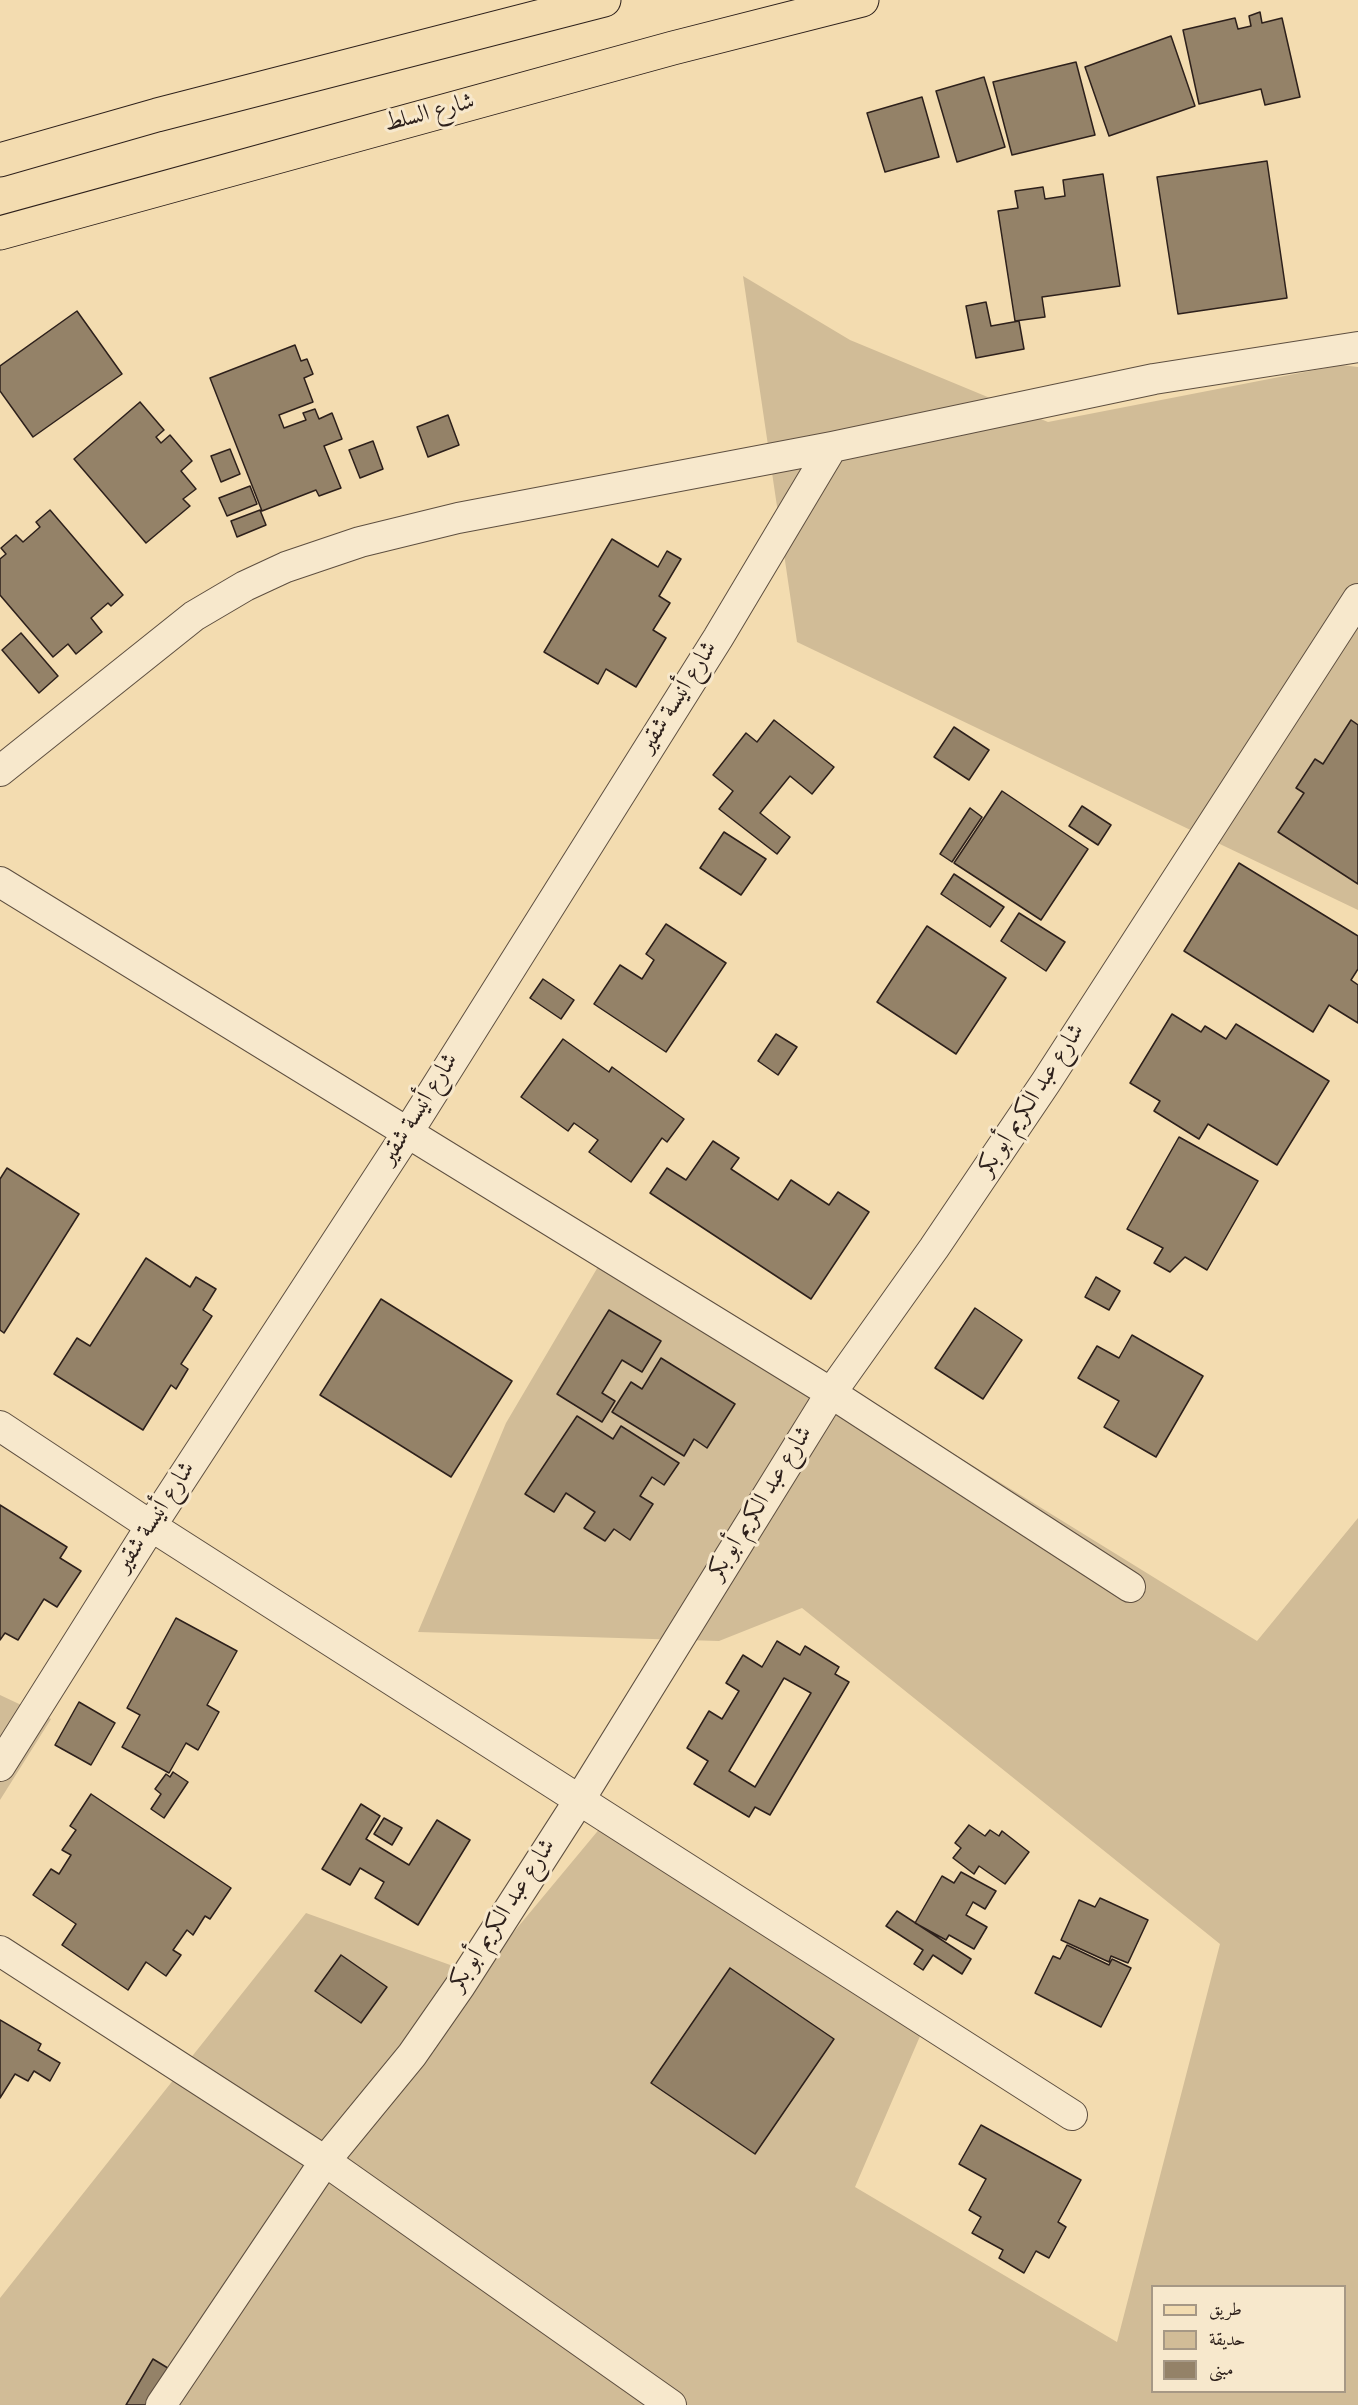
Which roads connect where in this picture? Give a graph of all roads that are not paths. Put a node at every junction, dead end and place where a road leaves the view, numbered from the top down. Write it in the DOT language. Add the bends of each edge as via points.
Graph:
graph roads {
  1 [pos="604,0"];
  2 [pos="862,0"];
  3 [pos="0,160"];
  4 [pos="0,233"];
  5 [pos="1358,346"];
  6 [pos="831,447"];
  7 [pos="1358,599"];
  8 [pos="0,771"];
  9 [pos="0,882"];
  10 [pos="408,1132"];
  11 [pos="831,1393"];
  12 [pos="0,1426"];
  13 [pos="151,1526"];
  14 [pos="1130,1587"];
  15 [pos="0,1766"];
  16 [pos="580,1799"];
  17 [pos="0,1951"];
  18 [pos="1072,2115"];
  19 [pos="325,2161"];
  20 [pos="161,2405"];
  21 [pos="671,2405"];
  1 -- 3 [label="main road" via="157,115"];
  2 -- 4 [label="main road, شارع السلط"];
  5 -- 6 [label="street" via="1154,379"];
  6 -- 8 [label="street" via="458,518 360,542 286,567 194,616"];
  6 -- 10 [label="street, شارع أنيسة شقير" via="718,638"];
  7 -- 11 [label="street, شارع عبد الكريم أبو بكر" via="1040,1091"];
  9 -- 10 [label="street"];
  10 -- 11 [label="street"];
  10 -- 13 [label="street, شارع أنيسة شقير"];
  11 -- 14 [label="street"];
  11 -- 16 [label="street, شارع عبد الكريم أبو بكر"];
  12 -- 13 [label="street"];
  13 -- 15 [label="street, شارع أنيسة شقير"];
  13 -- 16 [label="street"];
  16 -- 18 [label="street"];
  16 -- 19 [label="street, شارع عبد الكريم أبو بكر" via="412,2055"];
  17 -- 19 [label="street"];
  19 -- 20 [label="street, شارع عبد الكريم أبو بكر"];
  19 -- 21 [label="street"];
}
